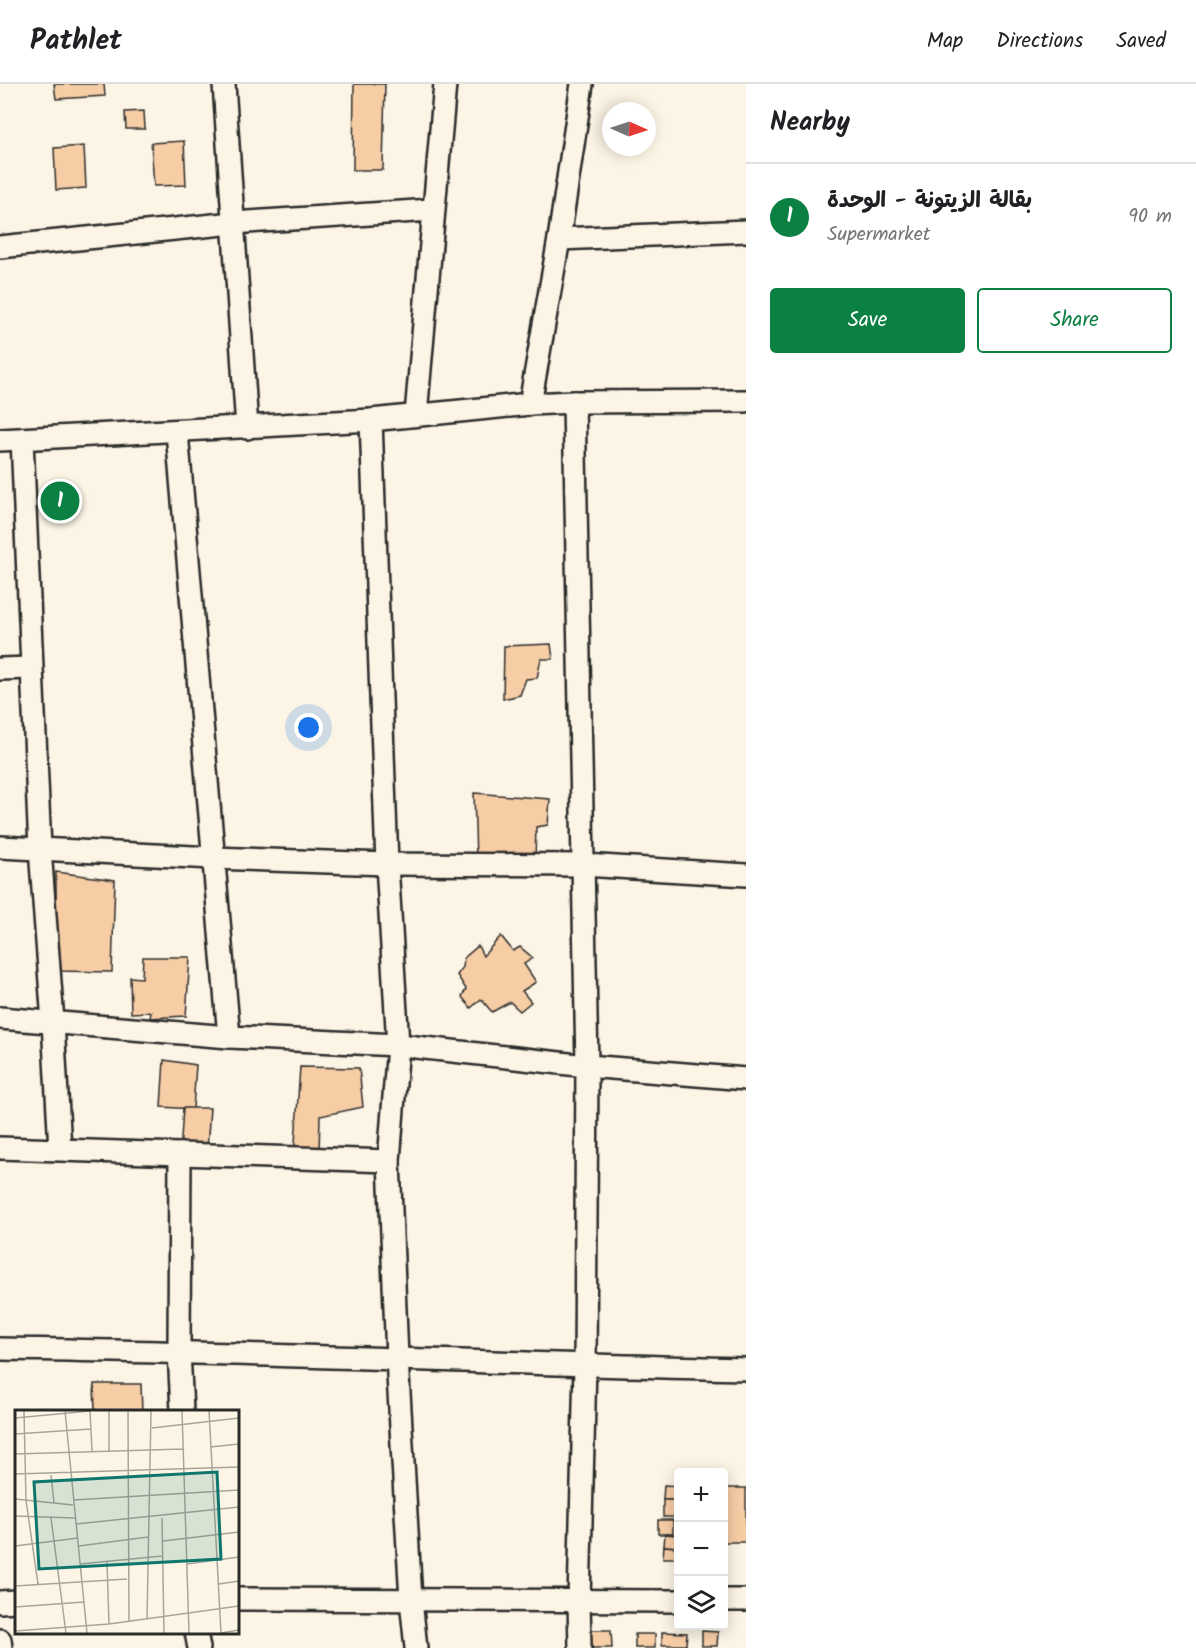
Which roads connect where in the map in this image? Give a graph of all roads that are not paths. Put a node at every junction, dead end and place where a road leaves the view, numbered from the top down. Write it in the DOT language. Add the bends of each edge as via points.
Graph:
graph roads {
  1 [pos="225,84"];
  2 [pos="445,84"];
  3 [pos="582,84"];
  4 [pos="432,210"];
  5 [pos="233,223"];
  6 [pos="746,231"];
  7 [pos="559,239"];
  8 [pos="0,248"];
  9 [pos="746,401"];
  10 [pos="574,402"];
  11 [pos="530,404"];
  12 [pos="416,415"];
  13 [pos="371,420"];
  14 [pos="247,428"];
  15 [pos="177,432"];
  16 [pos="22,439"];
  17 [pos="0,440"];
  18 [pos="31,668"];
  19 [pos="0,669"];
  20 [pos="0,847"];
  21 [pos="40,849"];
  22 [pos="213,858"];
  23 [pos="387,864"];
  24 [pos="584,865"];
  25 [pos="746,875"];
  26 [pos="0,1018"];
  27 [pos="53,1022"];
  28 [pos="229,1036"];
  29 [pos="398,1045"];
  30 [pos="587,1066"];
  31 [pos="746,1079"];
  32 [pos="0,1148"];
  33 [pos="60,1149"];
  34 [pos="180,1154"];
  35 [pos="389,1161"];
  36 [pos="0,1349"];
  37 [pos="179,1351"];
  38 [pos="397,1358"];
  39 [pos="585,1366"];
  40 [pos="746,1369"];
  41 [pos="182,1410"];
  42 [pos="238,1599"];
  43 [pos="411,1600"];
  44 [pos="728,1600"];
  45 [pos="746,1600"];
  46 [pos="15,1601"];
  47 [pos="579,1601"];
  48 [pos="674,1601"];
  49 [pos="0,1602"];
  50 [pos="196,1633"];
  51 [pos="0,1640"];
  52 [pos="1,1648"];
  53 [pos="199,1648"];
  54 [pos="417,1648"];
  55 [pos="580,1648"];
  1 -- 5 [label="street"];
  2 -- 4 [label="street"];
  3 -- 7 [label="street"];
  4 -- 5 [label="street"];
  4 -- 12 [label="street"];
  5 -- 8 [label="street"];
  5 -- 14 [label="street"];
  6 -- 7 [label="street"];
  7 -- 11 [label="street"];
  9 -- 10 [label="street"];
  10 -- 11 [label="street"];
  10 -- 24 [label="street"];
  11 -- 12 [label="street"];
  12 -- 13 [label="street"];
  13 -- 14 [label="street"];
  13 -- 23 [label="street"];
  14 -- 15 [label="street"];
  15 -- 16 [label="street"];
  15 -- 22 [label="street"];
  16 -- 17 [label="street"];
  16 -- 18 [label="street"];
  18 -- 19 [label="street"];
  18 -- 21 [label="street"];
  20 -- 21 [label="street"];
  21 -- 22 [label="street"];
  21 -- 27 [label="street"];
  22 -- 23 [label="street"];
  22 -- 28 [label="street"];
  23 -- 24 [label="street"];
  23 -- 29 [label="street"];
  24 -- 25 [label="street"];
  24 -- 30 [label="street"];
  26 -- 27 [label="street"];
  27 -- 28 [label="street"];
  27 -- 33 [label="street"];
  28 -- 29 [label="street"];
  29 -- 30 [label="street"];
  29 -- 35 [label="street"];
  30 -- 31 [label="street"];
  30 -- 39 [label="street"];
  32 -- 33 [label="street"];
  33 -- 34 [label="street"];
  34 -- 35 [label="street"];
  34 -- 37 [label="street"];
  35 -- 38 [label="street"];
  36 -- 37 [label="street"];
  37 -- 38 [label="street"];
  37 -- 41 [label="street"];
  38 -- 39 [label="street"];
  38 -- 43 [label="street"];
  39 -- 40 [label="street"];
  39 -- 47 [label="street"];
  42 -- 43 [label="street"];
  43 -- 47 [label="street"];
  43 -- 54 [label="street"];
  44 -- 45 [label="street"];
  46 -- 49 [label="street"];
  47 -- 48 [label="street"];
  47 -- 55 [label="street"];
  50 -- 53 [label="street"];
  51 -- 52 [label="street"];
}
